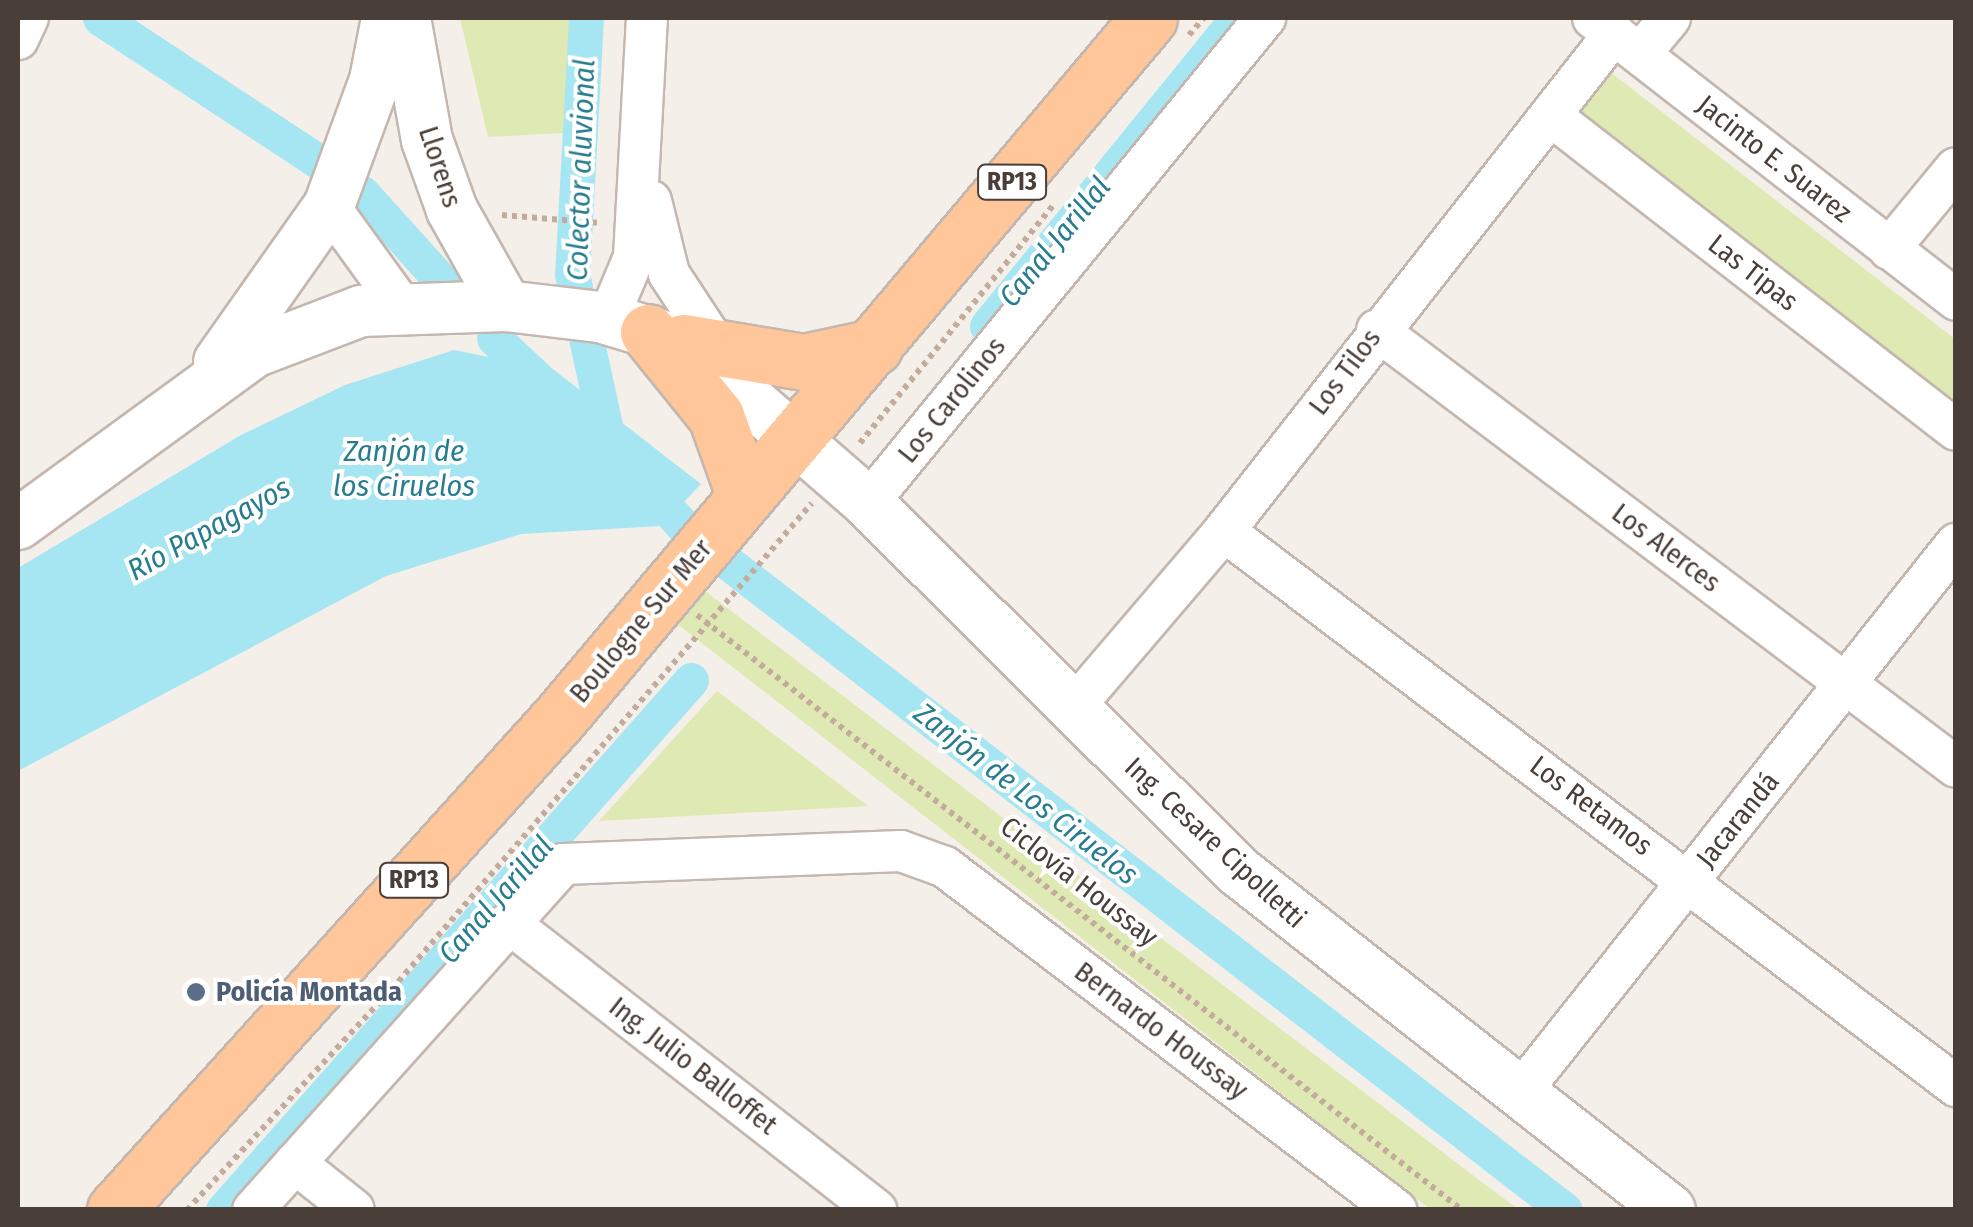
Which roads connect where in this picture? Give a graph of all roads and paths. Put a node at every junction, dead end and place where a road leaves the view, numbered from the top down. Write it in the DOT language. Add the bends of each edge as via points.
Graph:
graph roads {
  1 [pos="28,18"];
  2 [pos="387,18"];
  3 [pos="405,18"];
  4 [pos="647,18"];
  5 [pos="1204,18"];
  6 [pos="1265,18"];
  7 [pos="1670,18"];
  8 [pos="1164,32"];
  9 [pos="1616,35"];
  10 [pos="18,39"];
  11 [pos="1551,116"];
  12 [pos="643,138"];
  13 [pos="1956,168"];
  14 [pos="1056,200"];
  15 [pos="329,206"];
  16 [pos="452,210"];
  17 [pos="600,223"];
  18 [pos="1888,249"];
  19 [pos="1956,300"];
  20 [pos="400,304"];
  21 [pos="521,309"];
  22 [pos="1377,330"];
  23 [pos="651,332"];
  24 [pos="874,347"];
  25 [pos="197,388"];
  26 [pos="1956,430"];
  27 [pos="832,470"];
  28 [pos="745,497"];
  29 [pos="18,524"];
  30 [pos="1224,530"];
  31 [pos="1956,544"];
  32 [pos="666,592"];
  33 [pos="712,623"];
  34 [pos="1847,685"];
  35 [pos="1073,708"];
  36 [pos="1956,767"];
  37 [pos="1690,880"];
  38 [pos="510,924"];
  39 [pos="1956,1086"];
  40 [pos="1518,1095"];
  41 [pos="294,1164"];
  42 [pos="115,1210"];
  43 [pos="187,1210"];
  44 [pos="252,1210"];
  45 [pos="354,1210"];
  46 [pos="876,1210"];
  47 [pos="1396,1210"];
  48 [pos="1462,1210"];
  49 [pos="1670,1210"];
  1 -- 10 [label="street"];
  2 -- 15 [label="street" via="375,80"];
  3 -- 16 [label="street, Llorens" via="427,140"];
  4 -- 12 [label="street"];
  5 -- 8 [label="path"];
  6 -- 27 [label="street, Los Carolinos"];
  7 -- 9 [label="street, Los Tilos"];
  8 -- 24 [label="main road, Boulogne Sur Mer / RP13"];
  9 -- 11 [label="street, Los Tilos"];
  9 -- 18 [label="street, Jacinto E. Suarez"];
  11 -- 22 [label="street, Los Tilos"];
  11 -- 26 [label="street, Las Tipas"];
  12 -- 23 [label="street" via="634,258"];
  12 -- 23 [label="street" via="670,274"];
  13 -- 18 [label="street"];
  14 -- 27 [label="path"];
  15 -- 20 [label="street"];
  15 -- 25 [label="street" via="291,269"];
  16 -- 17 [label="path"];
  16 -- 21 [label="street, Llorens"];
  18 -- 19 [label="street, Jacinto E. Suarez"];
  20 -- 21 [label="street"];
  20 -- 25 [label="street" via="288,335"];
  21 -- 23 [label="street"];
  22 -- 30 [label="street, Los Tilos"];
  22 -- 34 [label="street, Los Alerces"];
  23 -- 24 [label="main road" via="804,362"];
  23 -- 27 [label="street, Ing. Cesare Cipolletti"];
  23 -- 28 [label="main road" via="716,416"];
  24 -- 27 [label="main road, Boulogne Sur Mer / RP13"];
  25 -- 29 [label="street" via="106,466"];
  27 -- 28 [label="main road, Boulogne Sur Mer / RP13"];
  27 -- 33 [label="path" via="785,542"];
  27 -- 35 [label="street, Ing. Cesare Cipolletti"];
  28 -- 32 [label="main road, Boulogne Sur Mer / RP13"];
  30 -- 35 [label="street, Los Tilos"];
  30 -- 37 [label="street, Los Retamos"];
  31 -- 34 [label="street, Jacarandá"];
  32 -- 33 [label="path, Ciclovía Houssay"];
  32 -- 42 [label="main road, Boulogne Sur Mer / RP13"];
  33 -- 43 [label="path"];
  33 -- 48 [label="path, Ciclovía Houssay"];
  34 -- 36 [label="street, Los Alerces"];
  34 -- 37 [label="street, Jacarandá"];
  35 -- 40 [label="street, Ing. Cesare Cipolletti" via="1238,871"];
  37 -- 39 [label="street, Los Retamos"];
  37 -- 40 [label="street, Jacarandá"];
  38 -- 41 [label="street"];
  38 -- 46 [label="street, Ing. Julio Balloffet"];
  38 -- 47 [label="street, Bernardo Houssay" via="563,864 924,855"];
  40 -- 49 [label="street, Ing. Cesare Cipolletti"];
  41 -- 44 [label="street"];
  41 -- 45 [label="street"];
}
